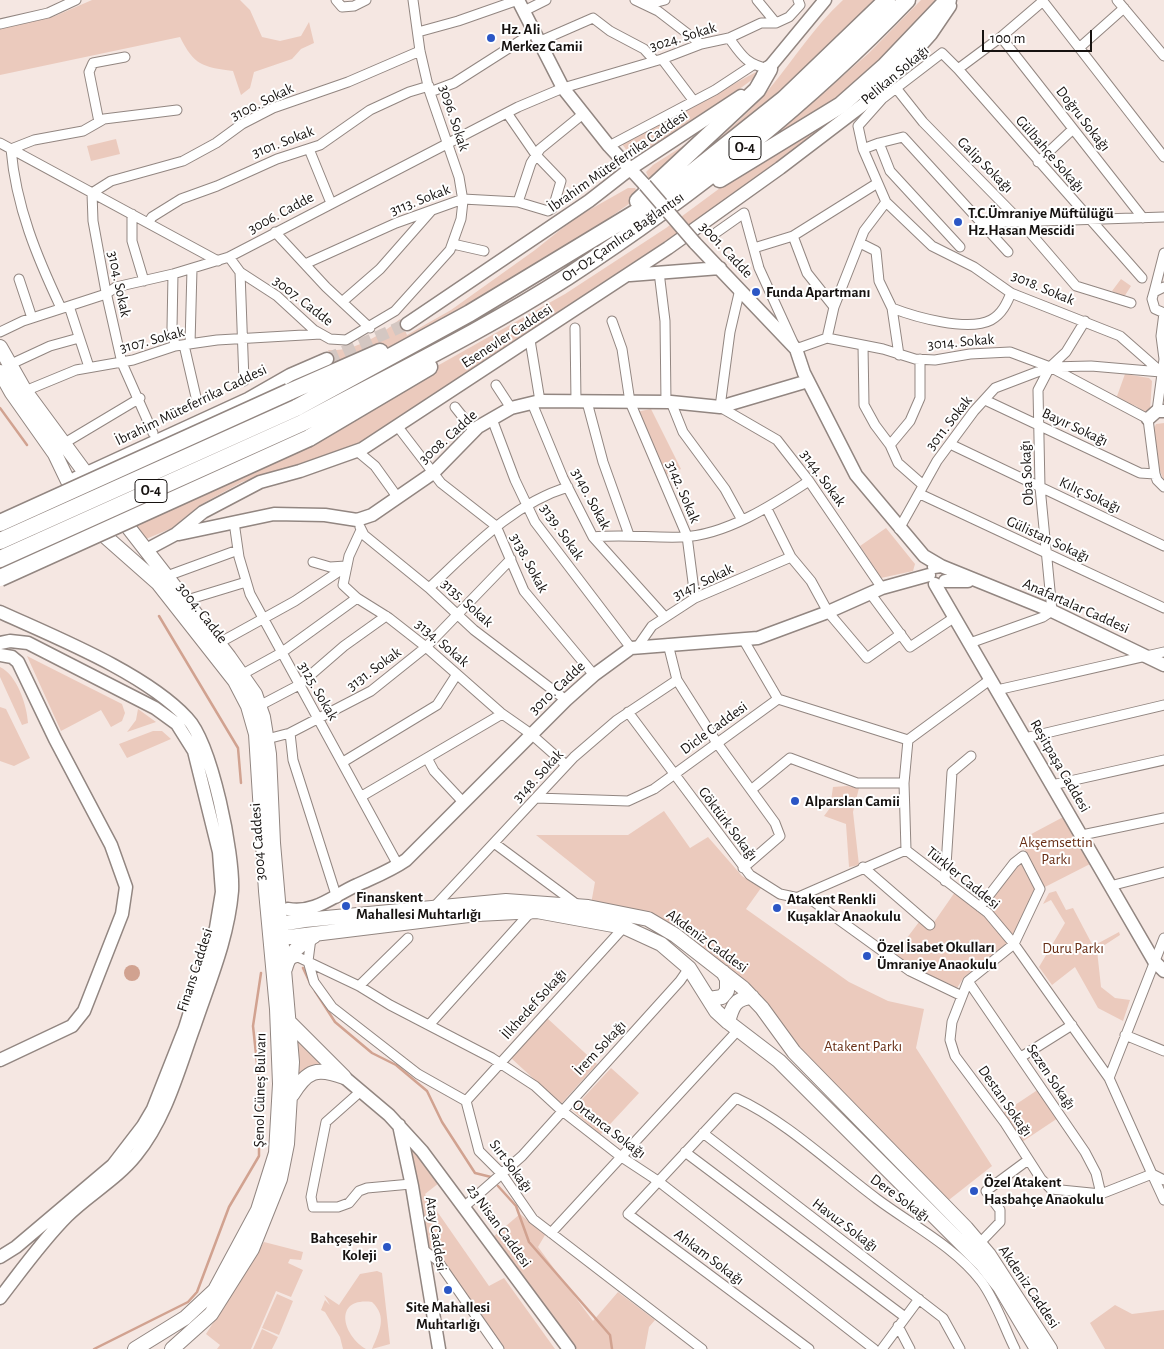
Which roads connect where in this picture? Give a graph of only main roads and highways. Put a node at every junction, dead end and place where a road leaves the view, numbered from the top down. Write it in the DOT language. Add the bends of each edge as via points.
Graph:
graph roads {
  1 [pos="887,0"];
  2 [pos="907,0"];
  3 [pos="948,0"];
  4 [pos="769,68"];
  5 [pos="651,219"];
  6 [pos="561,259"];
  7 [pos="436,332"];
  8 [pos="0,347"];
  9 [pos="5,369"];
  10 [pos="302,423"];
  11 [pos="0,523"];
  12 [pos="0,541"];
  13 [pos="146,550"];
  14 [pos="128,557"];
  15 [pos="0,559"];
  16 [pos="0,578"];
  17 [pos="259,706"];
  18 [pos="277,878"];
  19 [pos="305,920"];
  20 [pos="315,935"];
  21 [pos="275,936"];
  22 [pos="723,972"];
  23 [pos="284,977"];
  24 [pos="752,998"];
  25 [pos="709,999"];
  26 [pos="288,1020"];
  27 [pos="733,1026"];
  28 [pos="291,1095"];
  29 [pos="975,1248"];
  30 [pos="239,1259"];
  31 [pos="136,1349"];
  32 [pos="172,1349"];
  33 [pos="1037,1349"];
  34 [pos="1050,1349"];
  1 -- 6 [label="highway, O1-O2 Çamlıca Bağlantısı / O-4" via="784,99 732,143 660,198"];
  2 -- 5 [label="highway, O1-O2 Çamlıca Bağlantısı / O-4" via="798,105"];
  3 -- 5 [label="highway" via="885,66 841,105"];
  4 -- 6 [label="highway" via="757,90 645,196"];
  5 -- 10 [label="highway, O1-O2 Çamlıca Bağlantısı / O-4" via="567,277 503,315"];
  6 -- 7 [label="highway, O1-O2 Çamlıca Bağlantısı / O-4"];
  7 -- 10 [label="highway, O1-O2 Çamlıca Bağlantısı / O-4"];
  7 -- 11 [label="highway, bridge" via="371,356"];
  8 -- 9 [label="main road, 3004. Cadde"];
  9 -- 13 [label="main road, 3004. Cadde"];
  9 -- 14 [label="main road, 3004. Cadde" via="12,393 55,454 78,502 98,530"];
  10 -- 12 [label="highway, O-4, bridge"];
  10 -- 15 [label="highway, O-4, bridge"];
  10 -- 16 [label="highway, bridge"];
  13 -- 14 [label="main road, Esenevler Caddesi"];
  13 -- 17 [label="main road, 3004. Cadde" via="219,643 255,694"];
  14 -- 21 [label="main road, 3004. Cadde" via="179,608 235,681 248,706 256,734"];
  17 -- 18 [label="main road, 3004 Caddesi" via="267,739"];
  18 -- 19 [label="main road" via="282,901"];
  18 -- 21 [label="main road, 3004 Caddesi"];
  19 -- 21 [label="main road, Akdeniz Caddesi"];
  19 -- 22 [label="main road, Akdeniz Caddesi" via="506,901 580,906 648,919 675,935"];
  20 -- 21 [label="main road, Akdeniz Caddesi"];
  20 -- 23 [label="main road" via="296,947 287,961"];
  20 -- 25 [label="main road, Akdeniz Caddesi" via="477,914 537,911 624,927 661,944 689,968"];
  21 -- 23 [label="main road, 3004 Caddesi"];
  21 -- 30 [label="main road, Şenol Güneş Bulvarı" via="280,1092 276,1154 268,1182 231,1253"];
  22 -- 24 [label="main road, Akdeniz Caddesi"];
  22 -- 25 [label="main road" via="727,991 722,997"];
  23 -- 26 [label="main road, Şenol Güneş Bulvarı"];
  24 -- 27 [label="main road" via="743,998 732,1006"];
  24 -- 29 [label="main road, Akdeniz Caddesi" via="794,1052"];
  25 -- 27 [label="main road, Akdeniz Caddesi"];
  26 -- 28 [label="main road, Şenol Güneş Bulvarı"];
  26 -- 28 [label="main road" via="344,1078 328,1071 311,1073 300,1081"];
  27 -- 29 [label="main road, Akdeniz Caddesi" via="780,1061 949,1232"];
  28 -- 30 [label="main road, Şenol Güneş Bulvarı" via="288,1144 280,1179"];
  29 -- 33 [label="main road, Akdeniz Caddesi"];
  29 -- 34 [label="main road, Akdeniz Caddesi"];
  30 -- 31 [label="main road, Şenol Güneş Bulvarı" via="215,1290 185,1318"];
  30 -- 32 [label="main road, Şenol Güneş Bulvarı" via="211,1314"];
}
